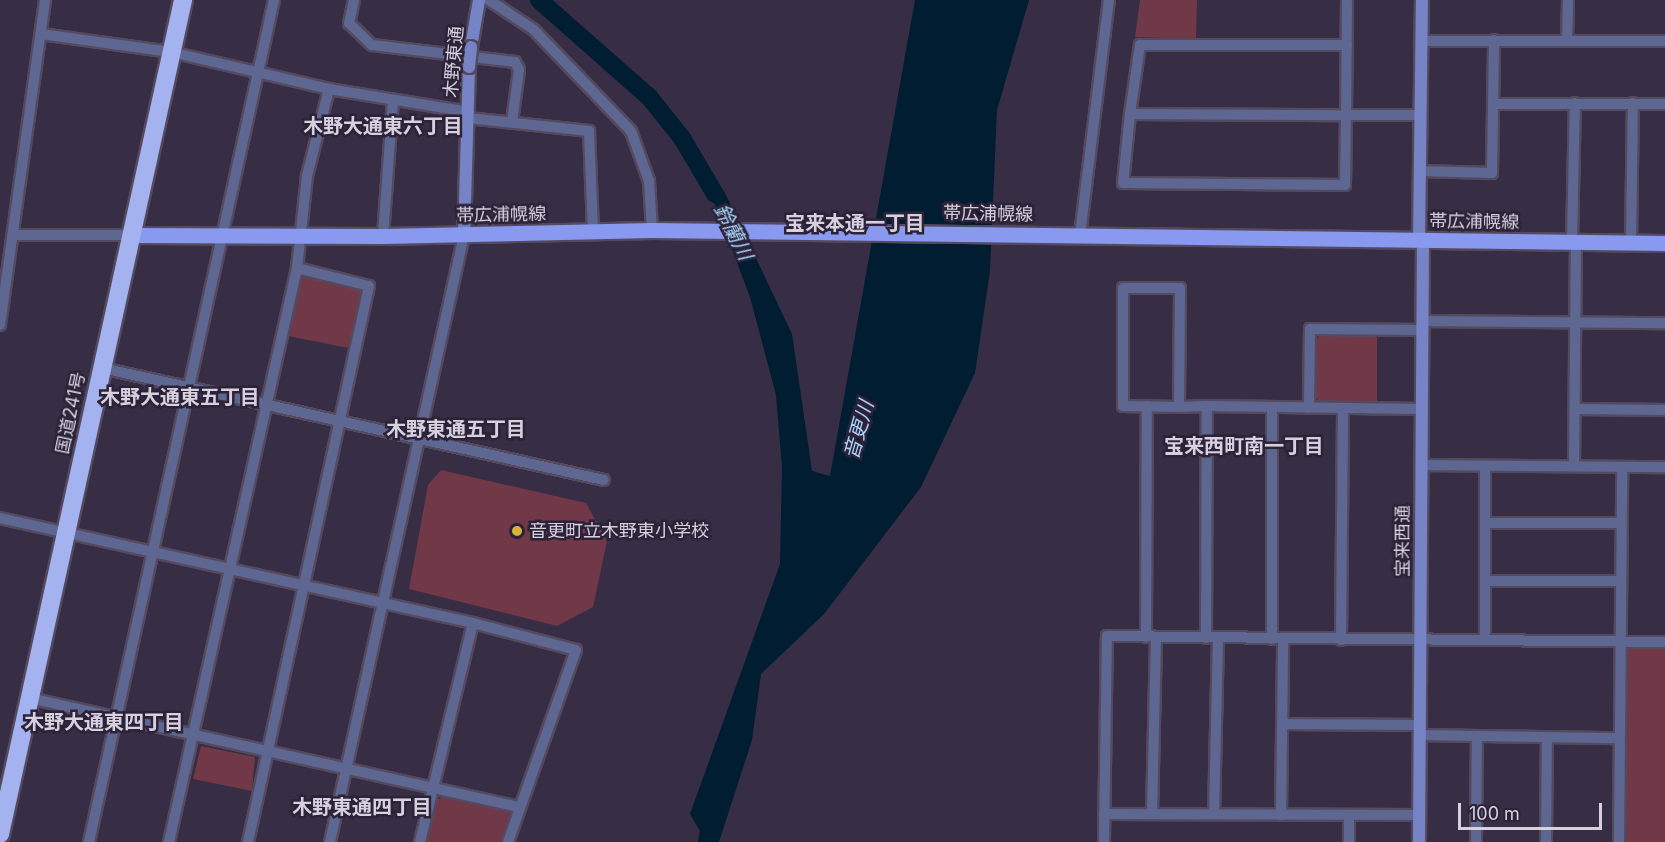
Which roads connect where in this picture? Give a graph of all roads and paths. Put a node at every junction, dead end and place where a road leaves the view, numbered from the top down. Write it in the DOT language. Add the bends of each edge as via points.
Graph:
graph roads {
  1 [pos="45,0"];
  2 [pos="183,0"];
  3 [pos="274,0"];
  4 [pos="354,0"];
  5 [pos="479,0"];
  6 [pos="489,0"];
  7 [pos="1109,0"];
  8 [pos="1347,0"];
  9 [pos="1422,0"];
  10 [pos="1568,0"];
  11 [pos="41,34"];
  12 [pos="1494,40"];
  13 [pos="1422,41"];
  14 [pos="1567,41"];
  15 [pos="1665,41"];
  16 [pos="1347,45"];
  17 [pos="171,52"];
  18 [pos="258,70"];
  19 [pos="329,89"];
  20 [pos="393,100"];
  21 [pos="1575,103"];
  22 [pos="1633,103"];
  23 [pos="1493,104"];
  24 [pos="1665,104"];
  25 [pos="1130,114"];
  26 [pos="468,115"];
  27 [pos="1346,115"];
  28 [pos="1420,116"];
  29 [pos="512,122"];
  30 [pos="1420,171"];
  31 [pos="659,231"];
  32 [pos="593,232"];
  33 [pos="13,235"];
  34 [pos="130,235"];
  35 [pos="222,235"];
  36 [pos="464,235"];
  37 [pos="1073,235"];
  38 [pos="302,236"];
  39 [pos="383,237"];
  40 [pos="1421,241"];
  41 [pos="1574,242"];
  42 [pos="1631,243"];
  43 [pos="1665,243"];
  44 [pos="297,268"];
  45 [pos="1575,322"];
  46 [pos="1665,323"];
  47 [pos="0,325"];
  48 [pos="1422,325"];
  49 [pos="102,368"];
  50 [pos="189,388"];
  51 [pos="266,405"];
  52 [pos="1147,406"];
  53 [pos="1207,406"];
  54 [pos="1179,407"];
  55 [pos="1272,407"];
  56 [pos="1310,408"];
  57 [pos="1343,408"];
  58 [pos="1422,409"];
  59 [pos="1575,409"];
  60 [pos="1665,410"];
  61 [pos="339,422"];
  62 [pos="419,439"];
  63 [pos="1422,465"];
  64 [pos="1485,466"];
  65 [pos="1574,466"];
  66 [pos="1622,467"];
  67 [pos="1665,467"];
  68 [pos="604,480"];
  69 [pos="0,518"];
  70 [pos="1485,523"];
  71 [pos="1621,523"];
  72 [pos="66,535"];
  73 [pos="152,554"];
  74 [pos="230,570"];
  75 [pos="1485,581"];
  76 [pos="1621,581"];
  77 [pos="304,586"];
  78 [pos="383,603"];
  79 [pos="473,623"];
  80 [pos="1151,637"];
  81 [pos="1206,638"];
  82 [pos="1218,638"];
  83 [pos="1272,639"];
  84 [pos="1283,639"];
  85 [pos="1341,640"];
  86 [pos="1420,640"];
  87 [pos="1485,640"];
  88 [pos="1621,641"];
  89 [pos="1665,642"];
  90 [pos="29,698"];
  91 [pos="117,718"];
  92 [pos="1282,724"];
  93 [pos="1419,730"];
  94 [pos="193,735"];
  95 [pos="1477,736"];
  96 [pos="1547,737"];
  97 [pos="1619,738"];
  98 [pos="267,751"];
  99 [pos="346,768"];
  100 [pos="436,789"];
  101 [pos="519,807"];
  102 [pos="1104,814"];
  103 [pos="1152,814"];
  104 [pos="1214,814"];
  105 [pos="1281,815"];
  106 [pos="1349,815"];
  107 [pos="1419,815"];
  108 [pos="0,834"];
  109 [pos="89,842"];
  110 [pos="169,842"];
  111 [pos="248,842"];
  112 [pos="330,842"];
  113 [pos="420,842"];
  114 [pos="508,842"];
  115 [pos="1104,842"];
  116 [pos="1349,842"];
  117 [pos="1419,842"];
  118 [pos="1476,842"];
  119 [pos="1546,842"];
  120 [pos="1619,842"];
  1 -- 11 [label="street"];
  2 -- 17 [label="highway, 国道241号"];
  3 -- 18 [label="street"];
  4 -- 29 [label="street" via="349,22 372,45 515,62 519,70"];
  5 -- 26 [label="street, 木野東通, bridge" via="469,67"];
  6 -- 31 [label="street" via="534,30 631,131 649,181"];
  7 -- 37 [label="street"];
  8 -- 16 [label="street"];
  9 -- 13 [label="street, 宝来西通"];
  10 -- 14 [label="street"];
  11 -- 17 [label="street"];
  11 -- 33 [label="street"];
  12 -- 13 [label="street"];
  12 -- 14 [label="street"];
  12 -- 23 [label="street"];
  13 -- 28 [label="street, 宝来西通"];
  14 -- 15 [label="street"];
  16 -- 25 [label="street" via="1140,45"];
  16 -- 27 [label="street"];
  17 -- 18 [label="street"];
  17 -- 34 [label="highway, 国道241号"];
  18 -- 19 [label="street"];
  18 -- 35 [label="street"];
  19 -- 20 [label="street"];
  19 -- 38 [label="street" via="307,176"];
  20 -- 26 [label="street"];
  20 -- 39 [label="street"];
  21 -- 22 [label="street"];
  21 -- 23 [label="street"];
  21 -- 41 [label="street"];
  22 -- 24 [label="street"];
  22 -- 42 [label="street"];
  23 -- 30 [label="street" via="1492,173"];
  25 -- 27 [label="street"];
  25 -- 27 [label="street" via="1123,183 1333,185 1345,185"];
  26 -- 29 [label="street"];
  26 -- 36 [label="street, 木野東通"];
  27 -- 28 [label="street"];
  28 -- 30 [label="street, 宝来西通"];
  29 -- 32 [label="street" via="589,131"];
  30 -- 40 [label="street, 宝来西通"];
  31 -- 32 [label="main road, 帯広浦幌線"];
  31 -- 37 [label="main road, 帯広浦幌線"];
  32 -- 36 [label="main road, 帯広浦幌線"];
  33 -- 34 [label="street"];
  33 -- 47 [label="street"];
  34 -- 35 [label="main road, 帯広浦幌線"];
  34 -- 49 [label="highway, 国道241号"];
  35 -- 38 [label="main road, 帯広浦幌線"];
  35 -- 50 [label="street"];
  36 -- 39 [label="main road, 帯広浦幌線"];
  36 -- 62 [label="street"];
  37 -- 40 [label="main road, 帯広浦幌線"];
  38 -- 39 [label="main road, 帯広浦幌線"];
  38 -- 44 [label="street"];
  40 -- 41 [label="main road, 帯広浦幌線"];
  40 -- 48 [label="street, 宝来西通"];
  41 -- 42 [label="main road, 帯広浦幌線"];
  41 -- 45 [label="street"];
  42 -- 43 [label="main road, 帯広浦幌線"];
  44 -- 51 [label="street"];
  44 -- 61 [label="street" via="369,286"];
  45 -- 46 [label="street"];
  45 -- 48 [label="street"];
  45 -- 59 [label="street"];
  48 -- 56 [label="street" via="1310,329"];
  48 -- 58 [label="street, 宝来西通"];
  49 -- 50 [label="street"];
  49 -- 72 [label="highway, 国道241号"];
  50 -- 51 [label="street"];
  50 -- 73 [label="street"];
  51 -- 61 [label="street"];
  51 -- 74 [label="street"];
  52 -- 54 [label="street"];
  52 -- 54 [label="street" via="1123,406 1123,288 1180,288"];
  52 -- 80 [label="street"];
  53 -- 54 [label="street"];
  53 -- 55 [label="street"];
  53 -- 81 [label="street"];
  55 -- 56 [label="street"];
  55 -- 83 [label="street"];
  56 -- 57 [label="street"];
  57 -- 58 [label="street"];
  57 -- 85 [label="street"];
  58 -- 63 [label="street, 宝来西通"];
  59 -- 60 [label="street"];
  59 -- 65 [label="street"];
  61 -- 62 [label="street"];
  61 -- 77 [label="street"];
  62 -- 68 [label="street"];
  62 -- 78 [label="street"];
  63 -- 64 [label="street"];
  63 -- 86 [label="street, 宝来西通"];
  64 -- 65 [label="street"];
  64 -- 70 [label="street"];
  65 -- 66 [label="street"];
  66 -- 67 [label="street"];
  66 -- 71 [label="street"];
  69 -- 72 [label="street"];
  70 -- 71 [label="street"];
  70 -- 75 [label="street"];
  71 -- 76 [label="street"];
  72 -- 73 [label="street"];
  72 -- 90 [label="highway, 国道241号"];
  73 -- 74 [label="street"];
  73 -- 91 [label="street"];
  74 -- 77 [label="street"];
  74 -- 94 [label="street"];
  75 -- 76 [label="street"];
  75 -- 87 [label="street"];
  76 -- 88 [label="street"];
  77 -- 78 [label="street"];
  77 -- 98 [label="street"];
  78 -- 79 [label="street"];
  78 -- 99 [label="street"];
  79 -- 100 [label="street"];
  79 -- 101 [label="street" via="576,650"];
  80 -- 81 [label="street"];
  80 -- 102 [label="street" via="1107,636"];
  80 -- 103 [label="street"];
  81 -- 82 [label="street"];
  82 -- 83 [label="street"];
  82 -- 104 [label="street"];
  83 -- 84 [label="street"];
  84 -- 85 [label="street"];
  84 -- 92 [label="street"];
  85 -- 86 [label="street"];
  86 -- 87 [label="street"];
  86 -- 93 [label="street, 宝来西通"];
  87 -- 88 [label="street"];
  88 -- 89 [label="street"];
  88 -- 97 [label="street"];
  90 -- 91 [label="street"];
  90 -- 108 [label="highway, 国道241号"];
  91 -- 94 [label="street"];
  91 -- 109 [label="street"];
  92 -- 93 [label="street"];
  92 -- 105 [label="street"];
  93 -- 95 [label="street"];
  93 -- 107 [label="street, 宝来西通"];
  94 -- 98 [label="street"];
  94 -- 110 [label="street"];
  95 -- 96 [label="street"];
  95 -- 118 [label="street"];
  96 -- 97 [label="street"];
  96 -- 119 [label="street"];
  97 -- 120 [label="street"];
  98 -- 99 [label="street"];
  98 -- 111 [label="street"];
  99 -- 100 [label="street"];
  99 -- 112 [label="street"];
  100 -- 101 [label="street"];
  100 -- 113 [label="street"];
  101 -- 114 [label="street"];
  102 -- 103 [label="street"];
  102 -- 115 [label="street"];
  103 -- 104 [label="street"];
  104 -- 105 [label="street"];
  105 -- 106 [label="street"];
  106 -- 107 [label="street"];
  106 -- 116 [label="street"];
  107 -- 117 [label="street, 宝来西通"];
}
